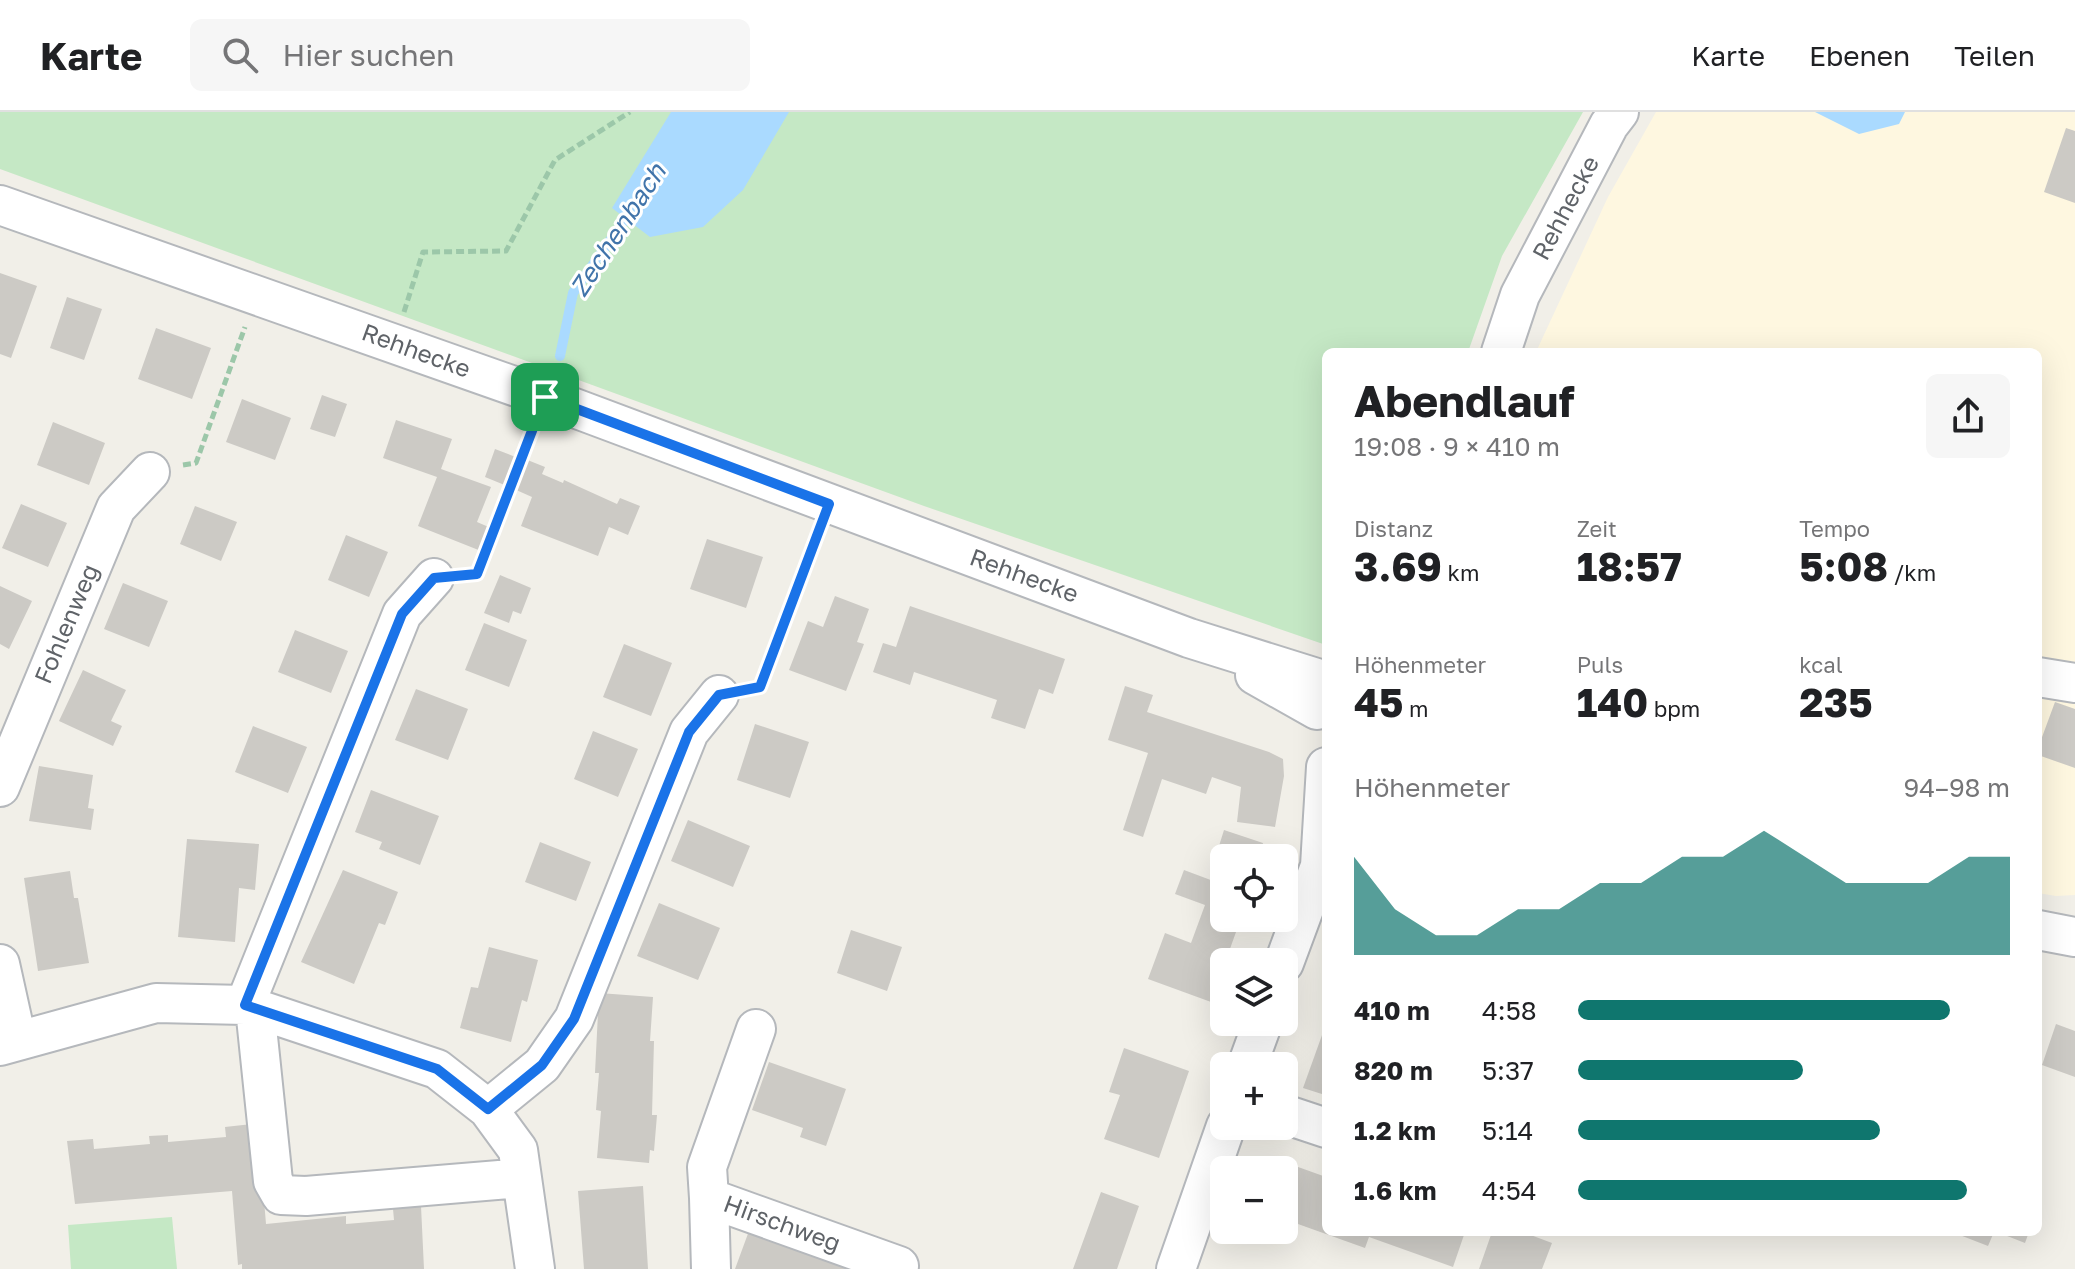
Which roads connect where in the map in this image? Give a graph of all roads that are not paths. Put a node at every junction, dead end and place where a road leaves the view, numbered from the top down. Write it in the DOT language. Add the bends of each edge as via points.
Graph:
graph roads {
  1 [pos="1619,112"];
  2 [pos="0,205"];
  3 [pos="1502,348"];
  4 [pos="150,472"];
  5 [pos="434,578"];
  6 [pos="2042,678"];
  7 [pos="2075,683"];
  8 [pos="1322,694"];
  9 [pos="719,695"];
  10 [pos="1322,698"];
  11 [pos="1322,751"];
  12 [pos="0,787"];
  13 [pos="1322,867"];
  14 [pos="1312,926"];
  15 [pos="2042,931"];
  16 [pos="2075,937"];
  17 [pos="1295,948"];
  18 [pos="0,964"];
  19 [pos="250,1007"];
  20 [pos="756,1029"];
  21 [pos="8,1044"];
  22 [pos="488,1109"];
  23 [pos="1298,1119"];
  24 [pos="1322,1127"];
  25 [pos="1221,1140"];
  26 [pos="522,1178"];
  27 [pos="709,1198"];
  28 [pos="899,1266"];
  29 [pos="535,1269"];
  30 [pos="711,1269"];
  31 [pos="1176,1269"];
  1 -- 3 [label="street, Rehhecke" via="1520,295"];
  2 -- 8 [label="street, Rehhecke" via="545,397 1189,638"];
  4 -- 12 [label="street, Fohlenweg" via="116,508"];
  5 -- 19 [label="street" via="402,614"];
  6 -- 7 [label="street"];
  9 -- 22 [label="street" via="689,732 574,1019 542,1065"];
  10 -- 11 [label="street" via="1315,726"];
  13 -- 14 [label="street"];
  14 -- 17 [label="street"];
  15 -- 16 [label="street"];
  18 -- 21 [label="street"];
  19 -- 21 [label="street" via="156,1003"];
  19 -- 22 [label="street" via="437,1069"];
  19 -- 26 [label="street" via="273,1181 281,1195"];
  20 -- 27 [label="street, Hirschweg" via="707,1167"];
  22 -- 26 [label="street" via="518,1150"];
  23 -- 24 [label="street"];
  25 -- 31 [label="street"];
  26 -- 29 [label="street"];
  27 -- 28 [label="street, Hirschweg"];
  27 -- 30 [label="street, Hirschweg"];
}
